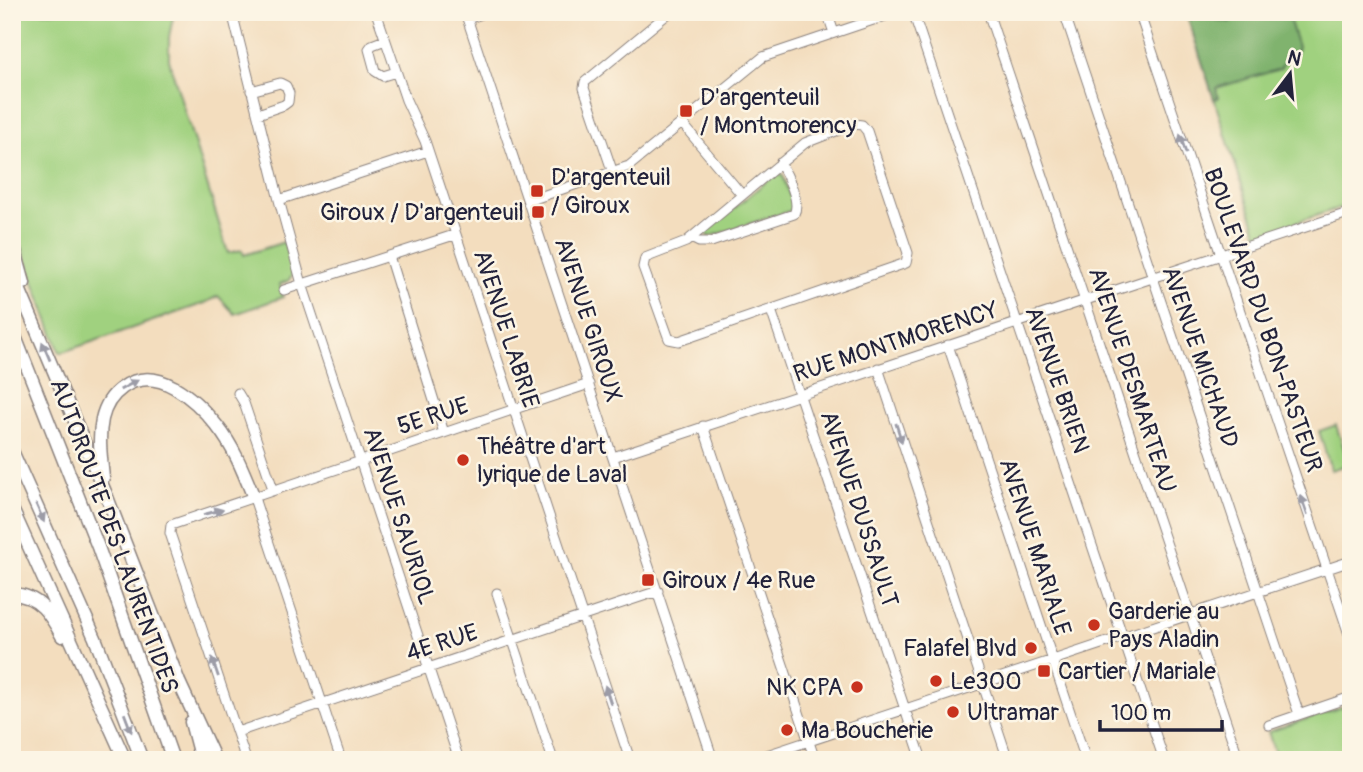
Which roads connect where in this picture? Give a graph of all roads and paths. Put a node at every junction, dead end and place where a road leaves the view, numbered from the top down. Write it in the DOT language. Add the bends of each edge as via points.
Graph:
graph roads {
  1 [pos="232,12"];
  2 [pos="376,12"];
  3 [pos="487,12"];
  4 [pos="670,12"];
  5 [pos="827,12"];
  6 [pos="897,12"];
  7 [pos="913,12"];
  8 [pos="988,12"];
  9 [pos="1064,12"];
  10 [pos="1139,12"];
  11 [pos="466,15"];
  12 [pos="834,33"];
  13 [pos="385,40"];
  14 [pos="396,72"];
  15 [pos="251,91"];
  16 [pos="258,114"];
  17 [pos="682,122"];
  18 [pos="428,152"];
  19 [pos="780,163"];
  20 [pos="613,173"];
  21 [pos="742,195"];
  22 [pos="279,200"];
  23 [pos="528,201"];
  24 [pos="1351,212"];
  25 [pos="454,235"];
  26 [pos="691,238"];
  27 [pos="12,240"];
  28 [pos="1220,255"];
  29 [pos="389,256"];
  30 [pos="12,272"];
  31 [pos="1153,278"];
  32 [pos="302,284"];
  33 [pos="284,290"];
  34 [pos="1085,300"];
  35 [pos="771,310"];
  36 [pos="1017,322"];
  37 [pos="35,324"];
  38 [pos="12,328"];
  39 [pos="948,345"];
  40 [pos="878,368"];
  41 [pos="589,384"];
  42 [pos="238,393"];
  43 [pos="800,394"];
  44 [pos="512,410"];
  45 [pos="703,426"];
  46 [pos="444,433"];
  47 [pos="12,451"];
  48 [pos="613,457"];
  49 [pos="360,460"];
  50 [pos="273,489"];
  51 [pos="105,492"];
  52 [pos="254,498"];
  53 [pos="12,509"];
  54 [pos="1351,561"];
  55 [pos="1326,569"];
  56 [pos="658,591"];
  57 [pos="1259,592"];
  58 [pos="497,593"];
  59 [pos="12,594"];
  60 [pos="1191,614"];
  61 [pos="582,617"];
  62 [pos="1123,637"];
  63 [pos="513,640"];
  64 [pos="1351,640"];
  65 [pos="1053,660"];
  66 [pos="428,668"];
  67 [pos="179,682"];
  68 [pos="983,684"];
  69 [pos="96,694"];
  70 [pos="1351,697"];
  71 [pos="322,704"];
  72 [pos="905,709"];
  73 [pos="1300,714"];
  74 [pos="1269,725"];
  75 [pos="237,732"];
  76 [pos="809,741"];
  77 [pos="125,760"];
  78 [pos="142,760"];
  79 [pos="173,760"];
  80 [pos="201,760"];
  81 [pos="215,760"];
  82 [pos="246,760"];
  83 [pos="341,760"];
  84 [pos="459,760"];
  85 [pos="552,760"];
  86 [pos="630,760"];
  87 [pos="713,760"];
  88 [pos="752,760"];
  89 [pos="815,760"];
  90 [pos="922,760"];
  91 [pos="1008,760"];
  92 [pos="1086,760"];
  93 [pos="1164,760"];
  94 [pos="1239,760"];
  1 -- 15 [label="street, AVENUE SAURIOL"];
  2 -- 13 [label="street, AVENUE LABRIE"];
  3 -- 11 [label="street"];
  4 -- 20 [label="street" via="585,82"];
  5 -- 12 [label="street"];
  6 -- 12 [label="street"];
  7 -- 36 [label="street, AVENUE BRIEN"];
  8 -- 34 [label="street, AVENUE DESMARTEAU"];
  9 -- 31 [label="street, AVENUE MICHAUD"];
  28 -- 10 [label="street, BOULEVARD DU BON-PASTEUR, one-way"];
  11 -- 23 [label="street, AVENUE GIROUX"];
  12 -- 17 [label="street" via="764,57"];
  13 -- 14 [label="street, AVENUE LABRIE"];
  13 -- 14 [label="street" via="369,49 375,71 383,76"];
  14 -- 18 [label="street, AVENUE LABRIE"];
  15 -- 16 [label="street, AVENUE SAURIOL"];
  15 -- 16 [label="street" via="280,83 289,93 284,105"];
  16 -- 22 [label="street, AVENUE SAURIOL"];
  17 -- 20 [label="street" via="629,166"];
  17 -- 21 [label="street"];
  18 -- 22 [label="street"];
  18 -- 25 [label="street, AVENUE LABRIE"];
  19 -- 21 [label="street"];
  19 -- 26 [label="street" via="796,205 794,214 711,242"];
  19 -- 35 [label="street" via="816,137 863,125 909,257 902,266"];
  20 -- 23 [label="street"];
  21 -- 26 [label="street"];
  22 -- 32 [label="street, AVENUE SAURIOL"];
  23 -- 41 [label="street, AVENUE GIROUX"];
  24 -- 28 [label="street, RUE MONTMORENCY"];
  25 -- 29 [label="street"];
  25 -- 44 [label="street, AVENUE LABRIE"];
  26 -- 35 [label="street" via="649,254 643,261 668,339 676,341"];
  27 -- 37 [label="highway"];
  28 -- 31 [label="street, RUE MONTMORENCY"];
  55 -- 28 [label="street, BOULEVARD DU BON-PASTEUR, one-way"];
  29 -- 32 [label="street"];
  29 -- 46 [label="street"];
  30 -- 37 [label="highway"];
  31 -- 34 [label="street, RUE MONTMORENCY"];
  31 -- 57 [label="street, AVENUE MICHAUD"];
  32 -- 33 [label="street"];
  32 -- 49 [label="street, AVENUE SAURIOL"];
  34 -- 36 [label="street, RUE MONTMORENCY"];
  34 -- 60 [label="street, AVENUE DESMARTEAU"];
  35 -- 43 [label="street, AVENUE DUSSAULT"];
  36 -- 39 [label="street, RUE MONTMORENCY"];
  36 -- 62 [label="street, AVENUE BRIEN"];
  51 -- 37 [label="highway, one-way"];
  38 -- 79 [label="highway, AUTOROUTE DES LAURENTIDES" via="98,547"];
  39 -- 40 [label="street, RUE MONTMORENCY"];
  39 -- 65 [label="street, AVENUE MARIALE"];
  40 -- 43 [label="street, RUE MONTMORENCY"];
  40 -- 68 [label="street, one-way"];
  41 -- 44 [label="street, 5E RUE"];
  41 -- 48 [label="street, AVENUE GIROUX"];
  42 -- 50 [label="street"];
  43 -- 45 [label="street, RUE MONTMORENCY"];
  43 -- 72 [label="street, AVENUE DUSSAULT"];
  44 -- 46 [label="street, 5E RUE"];
  44 -- 61 [label="street, AVENUE LABRIE"];
  45 -- 48 [label="street, RUE MONTMORENCY"];
  45 -- 76 [label="street"];
  46 -- 49 [label="street, 5E RUE"];
  47 -- 78 [label="highway, AUTOROUTE DES LAURENTIDES, one-way"];
  48 -- 56 [label="street, AVENUE GIROUX"];
  49 -- 50 [label="street, 5E RUE"];
  49 -- 66 [label="street, AVENUE SAURIOL"];
  50 -- 52 [label="street, 5E RUE"];
  51 -- 52 [label="highway, one-way" via="100,439 105,410 123,387 151,379 178,390 212,420 233,450"];
  51 -- 67 [label="highway"];
  52 -- 71 [label="street"];
  75 -- 52 [label="street, 5E RUE, one-way" via="170,533 172,525"];
  53 -- 69 [label="highway"];
  54 -- 55 [label="street"];
  55 -- 57 [label="street"];
  55 -- 64 [label="street, BOULEVARD DU BON-PASTEUR"];
  56 -- 61 [label="street, 4E RUE"];
  56 -- 87 [label="street, AVENUE GIROUX"];
  57 -- 60 [label="street"];
  57 -- 73 [label="street, AVENUE MICHAUD"];
  58 -- 63 [label="street"];
  59 -- 69 [label="highway" via="29,597 48,612"];
  60 -- 62 [label="street"];
  60 -- 94 [label="street, AVENUE DESMARTEAU"];
  61 -- 63 [label="street, 4E RUE"];
  86 -- 61 [label="street, AVENUE LABRIE, one-way"];
  62 -- 65 [label="street"];
  62 -- 93 [label="street, AVENUE BRIEN"];
  63 -- 66 [label="street, 4E RUE"];
  63 -- 85 [label="street"];
  65 -- 68 [label="street"];
  65 -- 92 [label="street, AVENUE MARIALE"];
  66 -- 71 [label="street, 4E RUE"];
  66 -- 84 [label="street, AVENUE SAURIOL"];
  67 -- 80 [label="highway"];
  67 -- 81 [label="highway"];
  68 -- 72 [label="street"];
  68 -- 91 [label="street"];
  69 -- 77 [label="highway"];
  70 -- 73 [label="street"];
  71 -- 75 [label="street, 4E RUE"];
  71 -- 83 [label="street"];
  72 -- 76 [label="street"];
  72 -- 90 [label="street, AVENUE DUSSAULT"];
  73 -- 74 [label="street"];
  75 -- 82 [label="street"];
  76 -- 88 [label="street"];
  76 -- 89 [label="street"];
}
